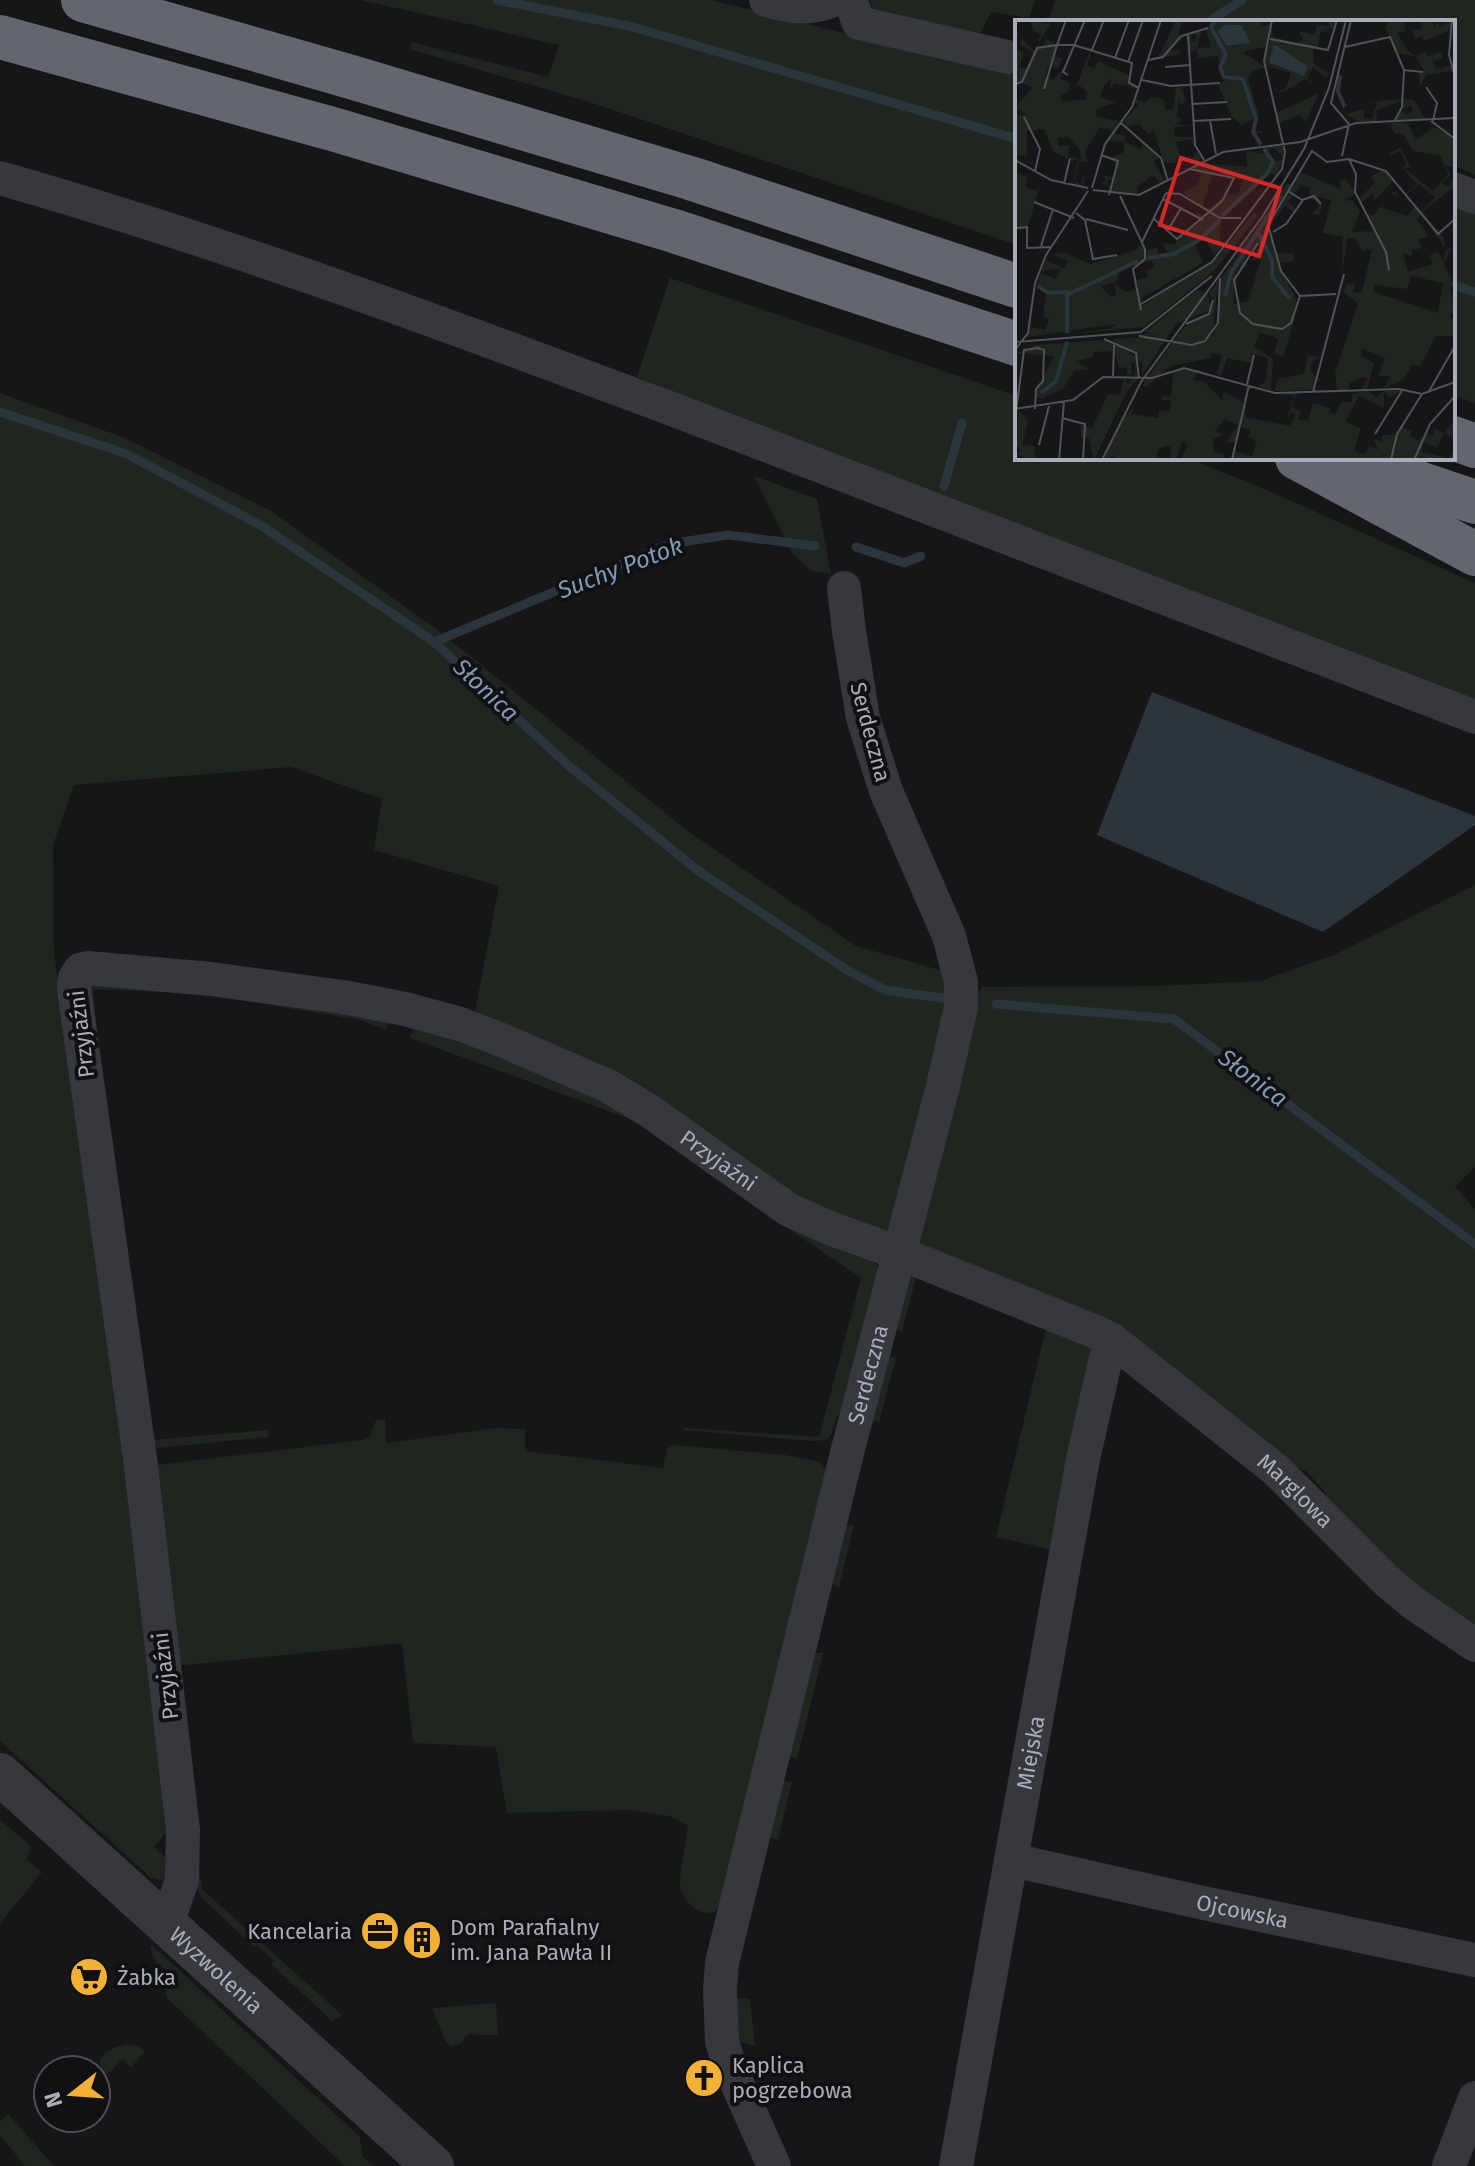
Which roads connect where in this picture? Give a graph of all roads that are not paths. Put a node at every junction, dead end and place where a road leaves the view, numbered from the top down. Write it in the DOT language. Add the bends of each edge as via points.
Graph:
graph roads {
  1 [pos="83,0"];
  2 [pos="766,0"];
  3 [pos="833,0"];
  4 [pos="850,0"];
  5 [pos="0,37"];
  6 [pos="1008,57"];
  7 [pos="0,178"];
  8 [pos="1455,190"];
  9 [pos="1475,197"];
  10 [pos="1015,285"];
  11 [pos="1015,343"];
  12 [pos="1455,439"];
  13 [pos="1475,446"];
  14 [pos="1301,460"];
  15 [pos="1351,460"];
  16 [pos="1475,502"];
  17 [pos="1475,554"];
  18 [pos="844,588"];
  19 [pos="1475,717"];
  20 [pos="899,1253"];
  21 [pos="1112,1340"];
  22 [pos="1475,1645"];
  23 [pos="0,1774"];
  24 [pos="1012,1860"];
  25 [pos="167,1924"];
  26 [pos="1475,1960"];
  27 [pos="1475,2098"];
  28 [pos="433,2166"];
  29 [pos="774,2166"];
  30 [pos="956,2166"];
  31 [pos="1449,2166"];
  1 -- 10 [label="highway" via="690,178"];
  2 -- 3 [label="street" via="789,7"];
  4 -- 6 [label="street" via="859,23"];
  5 -- 11 [label="highway" via="674,231"];
  7 -- 19 [label="street" via="429,318"];
  8 -- 9 [label="street"];
  12 -- 13 [label="highway"];
  14 -- 17 [label="highway"];
  15 -- 16 [label="highway"];
  18 -- 20 [label="street, Serdeczna" via="855,674 874,756 949,936 961,982 955,1042"];
  20 -- 21 [label="street, Marglowa"];
  20 -- 25 [label="street, Przyjaźni" via="789,1210 608,1086 460,1024 343,997 211,979 80,970 74,989 140,1458 183,1830 182,1880"];
  20 -- 29 [label="street, Serdeczna" via="722,1963 722,2041"];
  21 -- 22 [label="street, Marglowa" via="1276,1470 1387,1581"];
  21 -- 24 [label="street, Miejska" via="1083,1459"];
  23 -- 25 [label="street, Wyzwolenia"];
  24 -- 26 [label="street, Ojcowska"];
  24 -- 30 [label="street, Miejska"];
  25 -- 28 [label="street, Wyzwolenia"];
  27 -- 31 [label="street"];
}
